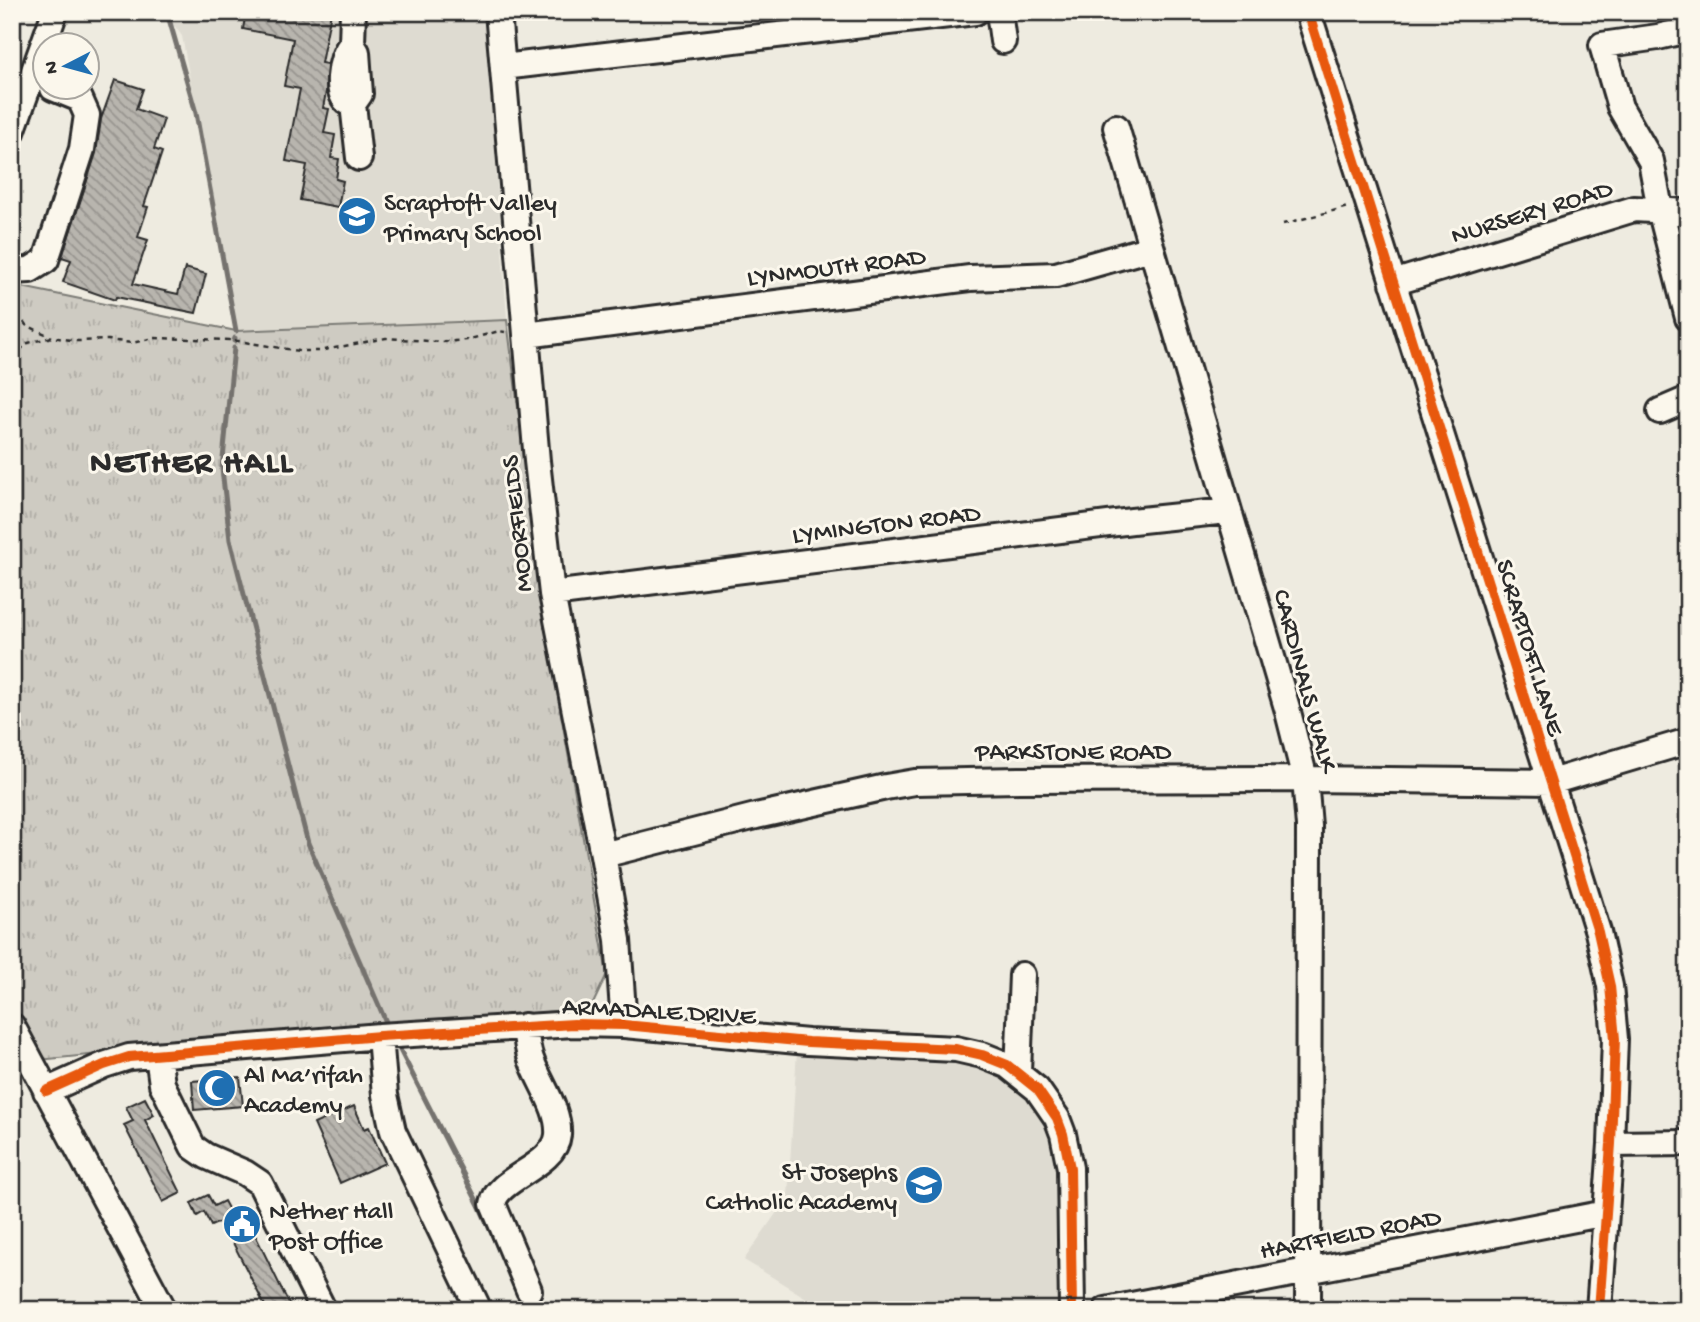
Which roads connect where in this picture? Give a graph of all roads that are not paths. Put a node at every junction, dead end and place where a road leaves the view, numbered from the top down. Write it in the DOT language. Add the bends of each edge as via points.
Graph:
graph roads {
  1 [pos="55,12"];
  2 [pos="353,12"];
  3 [pos="498,12"];
  4 [pos="975,12"];
  5 [pos="999,12"];
  6 [pos="1308,12"];
  7 [pos="888,17"];
  8 [pos="1688,30"];
  9 [pos="52,32"];
  10 [pos="1003,41"];
  11 [pos="503,67"];
  12 [pos="32,101"];
  13 [pos="81,102"];
  14 [pos="1116,127"];
  15 [pos="12,132"];
  16 [pos="359,158"];
  17 [pos="1660,209"];
  18 [pos="1688,212"];
  19 [pos="1151,248"];
  20 [pos="12,271"];
  21 [pos="1393,283"];
  22 [pos="1688,318"];
  23 [pos="526,335"];
  24 [pos="1688,399"];
  25 [pos="1660,411"];
  26 [pos="1227,511"];
  27 [pos="552,594"];
  28 [pos="1688,741"];
  29 [pos="1306,779"];
  30 [pos="1550,782"];
  31 [pos="603,855"];
  32 [pos="1022,975"];
  33 [pos="624,1025"];
  34 [pos="12,1026"];
  35 [pos="525,1026"];
  36 [pos="380,1036"];
  37 [pos="158,1055"];
  38 [pos="1018,1072"];
  39 [pos="46,1091"];
  40 [pos="1688,1143"];
  41 [pos="1611,1144"];
  42 [pos="1606,1213"];
  43 [pos="1308,1270"];
  44 [pos="529,1290"];
  45 [pos="163,1309"];
  46 [pos="323,1309"];
  47 [pos="479,1310"];
  48 [pos="1072,1310"];
  49 [pos="1106,1310"];
  50 [pos="1308,1310"];
  51 [pos="1599,1310"];
  1 -- 9 [label="street"];
  2 -- 16 [label="street" via="352,44 357,52 360,94 353,104"];
  3 -- 11 [label="street, MOORFIELDS"];
  4 -- 7 [label="street"];
  5 -- 10 [label="street"];
  6 -- 21 [label="street, SCRAPTOFT LANE"];
  7 -- 11 [label="street"];
  8 -- 17 [label="street" via="1602,46 1620,107 1651,161"];
  11 -- 23 [label="street, MOORFIELDS"];
  12 -- 15 [label="street"];
  13 -- 20 [label="street" via="88,115 82,149 46,260 30,270"];
  14 -- 19 [label="street, CARDINALS WALK"];
  17 -- 18 [label="street, NURSERY ROAD"];
  17 -- 21 [label="street, NURSERY ROAD" via="1634,209"];
  17 -- 22 [label="street"];
  19 -- 23 [label="street, LYNMOUTH ROAD" via="1056,275 970,278"];
  19 -- 26 [label="street, CARDINALS WALK"];
  21 -- 30 [label="street, SCRAPTOFT LANE"];
  23 -- 27 [label="street, MOORFIELDS"];
  24 -- 25 [label="street"];
  26 -- 27 [label="street, LYMINGTON ROAD"];
  26 -- 29 [label="street, CARDINALS WALK"];
  27 -- 31 [label="street, MOORFIELDS"];
  28 -- 30 [label="street, PARKSTONE ROAD"];
  29 -- 30 [label="street, PARKSTONE ROAD"];
  29 -- 31 [label="street, PARKSTONE ROAD" via="915,782"];
  29 -- 43 [label="street, CARDINALS WALK"];
  30 -- 41 [label="street, SCRAPTOFT LANE" via="1598,932 1610,985 1615,1039"];
  31 -- 33 [label="street, MOORFIELDS" via="618,940"];
  32 -- 38 [label="street"];
  33 -- 35 [label="street, ARMADALE DRIVE"];
  33 -- 38 [label="street, ARMADALE DRIVE" via="808,1042 956,1049 995,1059"];
  34 -- 39 [label="street"];
  35 -- 36 [label="street, ARMADALE DRIVE"];
  35 -- 44 [label="street" via="531,1059 557,1122 557,1139 551,1152 497,1193 493,1204"];
  36 -- 37 [label="street, ARMADALE DRIVE"];
  36 -- 47 [label="street" via="393,1131"];
  37 -- 39 [label="street, ARMADALE DRIVE" via="104,1065"];
  37 -- 46 [label="street" via="162,1084 189,1141 199,1152 260,1183"];
  38 -- 48 [label="street, ARMADALE DRIVE" via="1048,1103 1068,1151"];
  39 -- 45 [label="street"];
  40 -- 41 [label="street"];
  41 -- 42 [label="street, SCRAPTOFT LANE"];
  42 -- 43 [label="street, HARTFIELD ROAD"];
  42 -- 51 [label="street, SCRAPTOFT LANE"];
  43 -- 49 [label="street, HARTFIELD ROAD"];
  43 -- 50 [label="street, CARDINALS WALK"];
}
